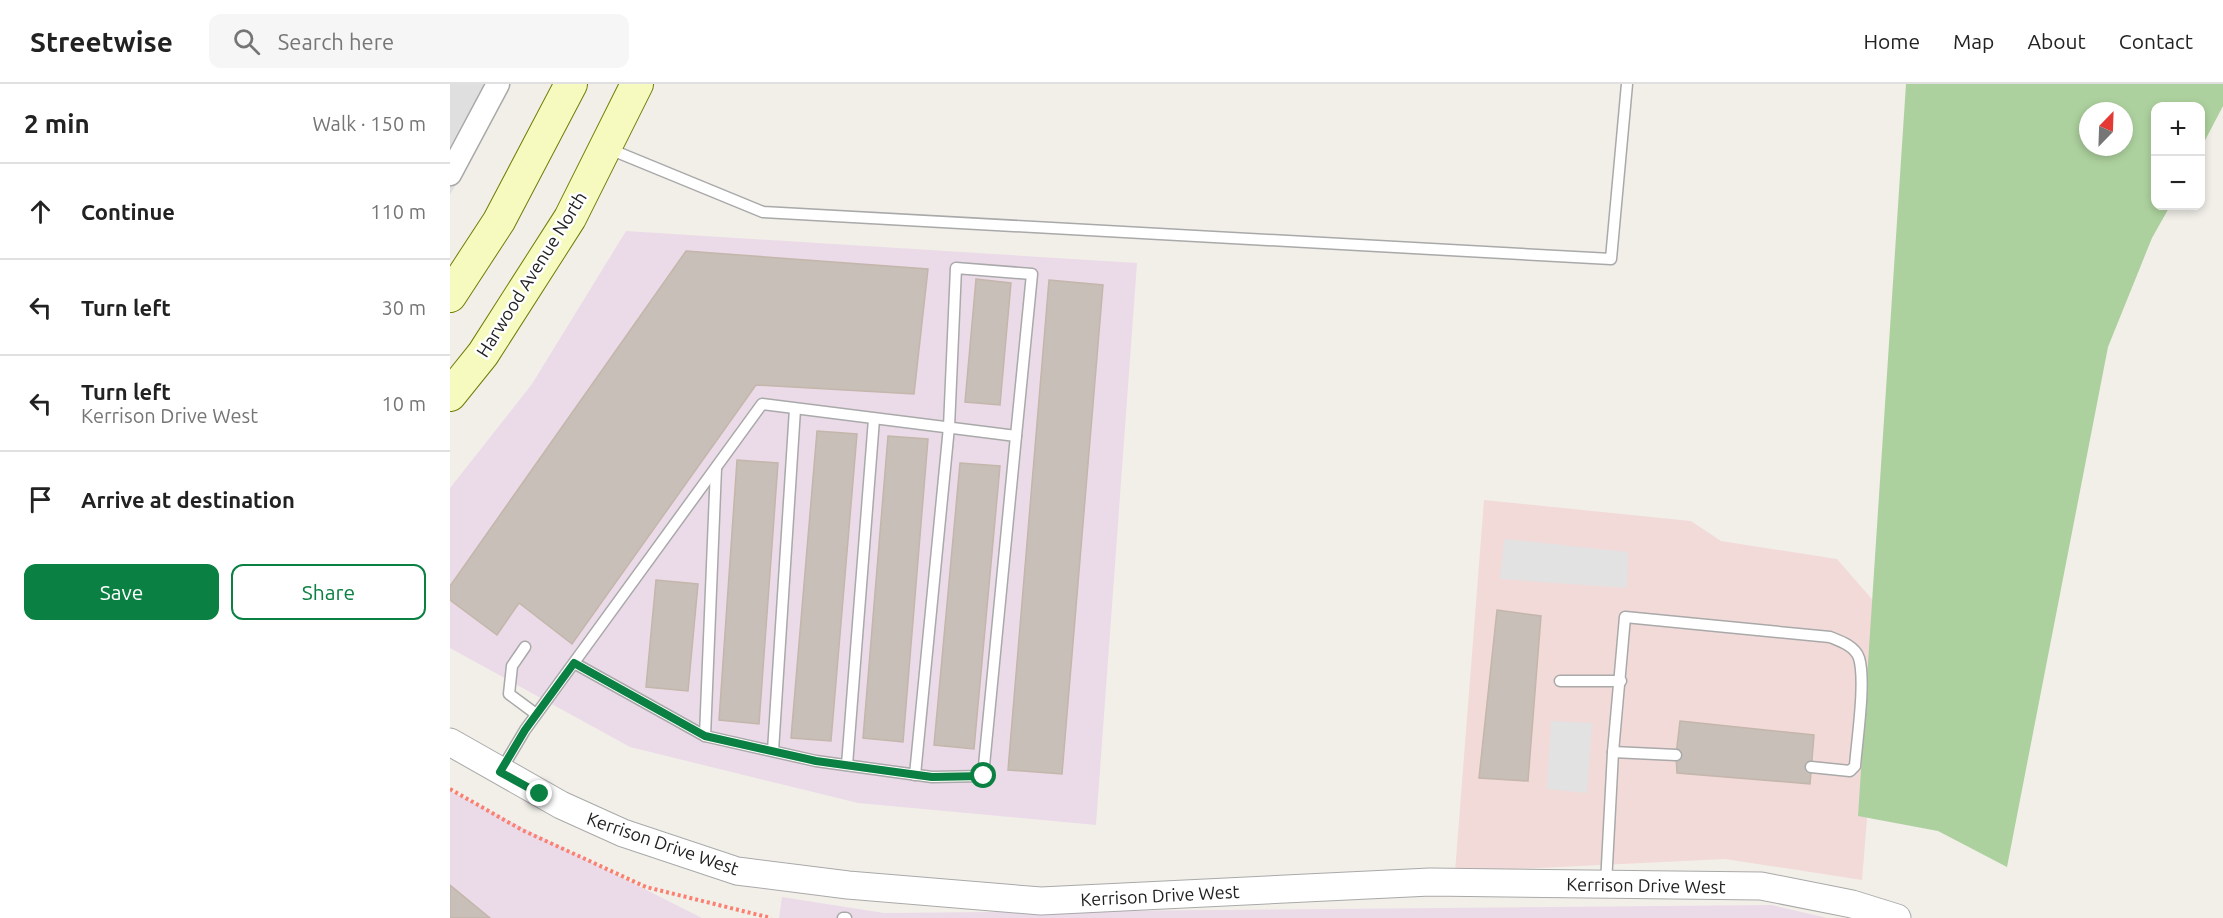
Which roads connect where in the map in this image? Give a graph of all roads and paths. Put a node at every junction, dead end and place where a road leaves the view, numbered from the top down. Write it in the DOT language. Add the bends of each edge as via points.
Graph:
graph roads {
  1 [pos="498,84"];
  2 [pos="570,84"];
  3 [pos="637,84"];
  4 [pos="1627,84"];
  5 [pos="606,147"];
  6 [pos="450,174"];
  7 [pos="450,296"];
  8 [pos="450,395"];
  9 [pos="795,409"];
  10 [pos="874,418"];
  11 [pos="949,427"];
  12 [pos="1016,436"];
  13 [pos="716,467"];
  14 [pos="525,647"];
  15 [pos="574,663"];
  16 [pos="1560,681"];
  17 [pos="1621,681"];
  18 [pos="536,714"];
  19 [pos="705,736"];
  20 [pos="450,742"];
  21 [pos="773,751"];
  22 [pos="1613,752"];
  23 [pos="1676,755"];
  24 [pos="847,765"];
  25 [pos="1811,767"];
  26 [pos="500,772"];
  27 [pos="915,775"];
  28 [pos="450,789"];
  29 [pos="1606,884"];
  30 [pos="771,918"];
  31 [pos="1897,918"];
  1 -- 6 [label="street"];
  2 -- 7 [label="main road" via="499,221"];
  3 -- 5 [label="main road, Harwood Avenue North"];
  4 -- 5 [label="lane" via="1611,260 763,212"];
  5 -- 8 [label="main road, Harwood Avenue North" via="570,218 483,354"];
  9 -- 10 [label="lane"];
  9 -- 13 [label="lane" via="762,404"];
  9 -- 21 [label="lane"];
  10 -- 11 [label="lane"];
  10 -- 24 [label="lane"];
  11 -- 12 [label="lane"];
  11 -- 12 [label="lane" via="956,268 1032,274"];
  11 -- 27 [label="lane"];
  12 -- 27 [label="lane" via="984,776"];
  13 -- 15 [label="lane"];
  13 -- 19 [label="lane"];
  14 -- 18 [label="lane" via="512,666 509,694"];
  15 -- 18 [label="lane"];
  15 -- 19 [label="lane"];
  16 -- 17 [label="lane"];
  17 -- 22 [label="lane"];
  17 -- 25 [label="lane" via="1625,617 1830,637 1848,644 1859,657 1861,696 1855,766 1850,771"];
  18 -- 26 [label="lane"];
  19 -- 21 [label="lane"];
  20 -- 26 [label="street, Kerrison Drive West"];
  21 -- 24 [label="lane"];
  22 -- 23 [label="lane"];
  22 -- 29 [label="lane"];
  24 -- 27 [label="lane"];
  26 -- 29 [label="street, Kerrison Drive West" via="623,833 737,872 848,885 1041,901 1430,882"];
  28 -- 30 [label="path" via="522,830 646,887"];
  29 -- 31 [label="street, Kerrison Drive West" via="1761,886 1852,904"];
}
